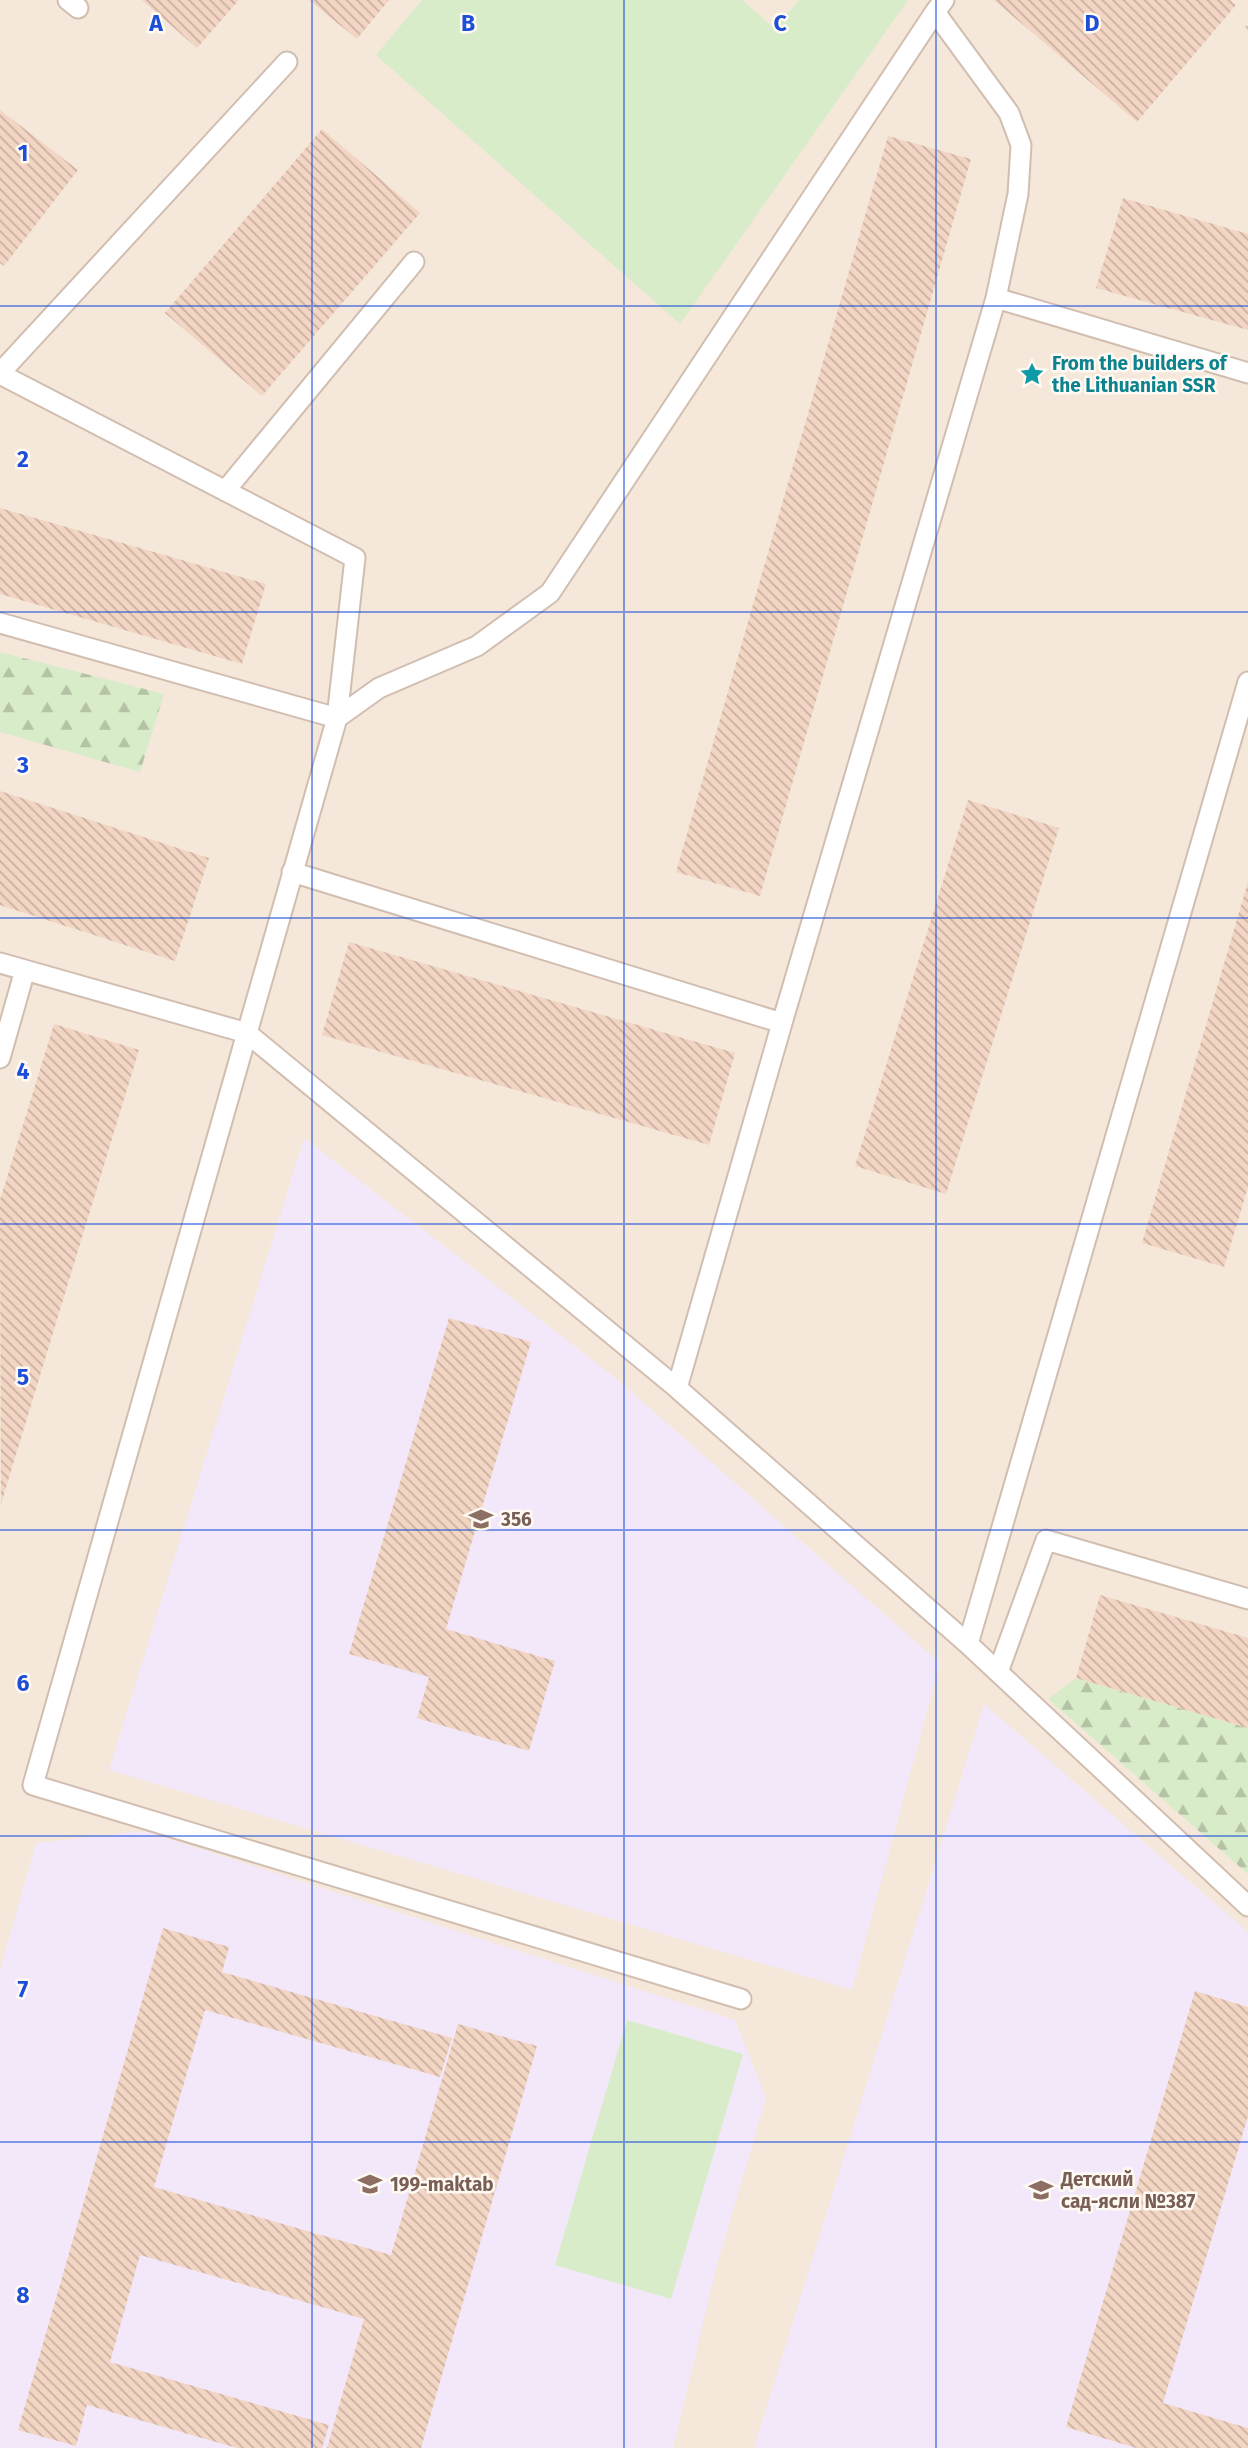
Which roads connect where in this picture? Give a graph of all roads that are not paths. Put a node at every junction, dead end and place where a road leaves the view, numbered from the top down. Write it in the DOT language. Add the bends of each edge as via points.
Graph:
graph roads {
  1 [pos="940,6"];
  2 [pos="287,62"];
  3 [pos="414,262"];
  4 [pos="996,298"];
  5 [pos="1248,373"];
  6 [pos="0,374"];
  7 [pos="225,491"];
  8 [pos="0,623"];
  9 [pos="1248,682"];
  10 [pos="337,718"];
  11 [pos="292,873"];
  12 [pos="0,963"];
  13 [pos="25,970"];
  14 [pos="782,1023"];
  15 [pos="247,1033"];
  16 [pos="0,1058"];
  17 [pos="677,1388"];
  18 [pos="1248,1598"];
  19 [pos="968,1644"];
  20 [pos="998,1672"];
  21 [pos="1248,1906"];
  22 [pos="741,1999"];
  1 -- 4 [label="lane" via="1009,113 1021,145 1018,194"];
  1 -- 10 [label="lane" via="550,593 477,646 379,688"];
  2 -- 6 [label="lane"];
  3 -- 7 [label="lane"];
  4 -- 5 [label="lane"];
  4 -- 14 [label="lane"];
  6 -- 7 [label="lane"];
  7 -- 10 [label="lane" via="355,558"];
  8 -- 10 [label="lane"];
  9 -- 19 [label="lane"];
  10 -- 11 [label="lane"];
  11 -- 14 [label="lane"];
  11 -- 15 [label="lane"];
  12 -- 13 [label="lane"];
  13 -- 15 [label="lane"];
  13 -- 16 [label="lane"];
  14 -- 17 [label="lane"];
  15 -- 17 [label="lane"];
  15 -- 22 [label="lane" via="33,1785"];
  17 -- 19 [label="lane"];
  18 -- 20 [label="lane" via="1046,1540"];
  19 -- 20 [label="lane"];
  20 -- 21 [label="lane"];
}
